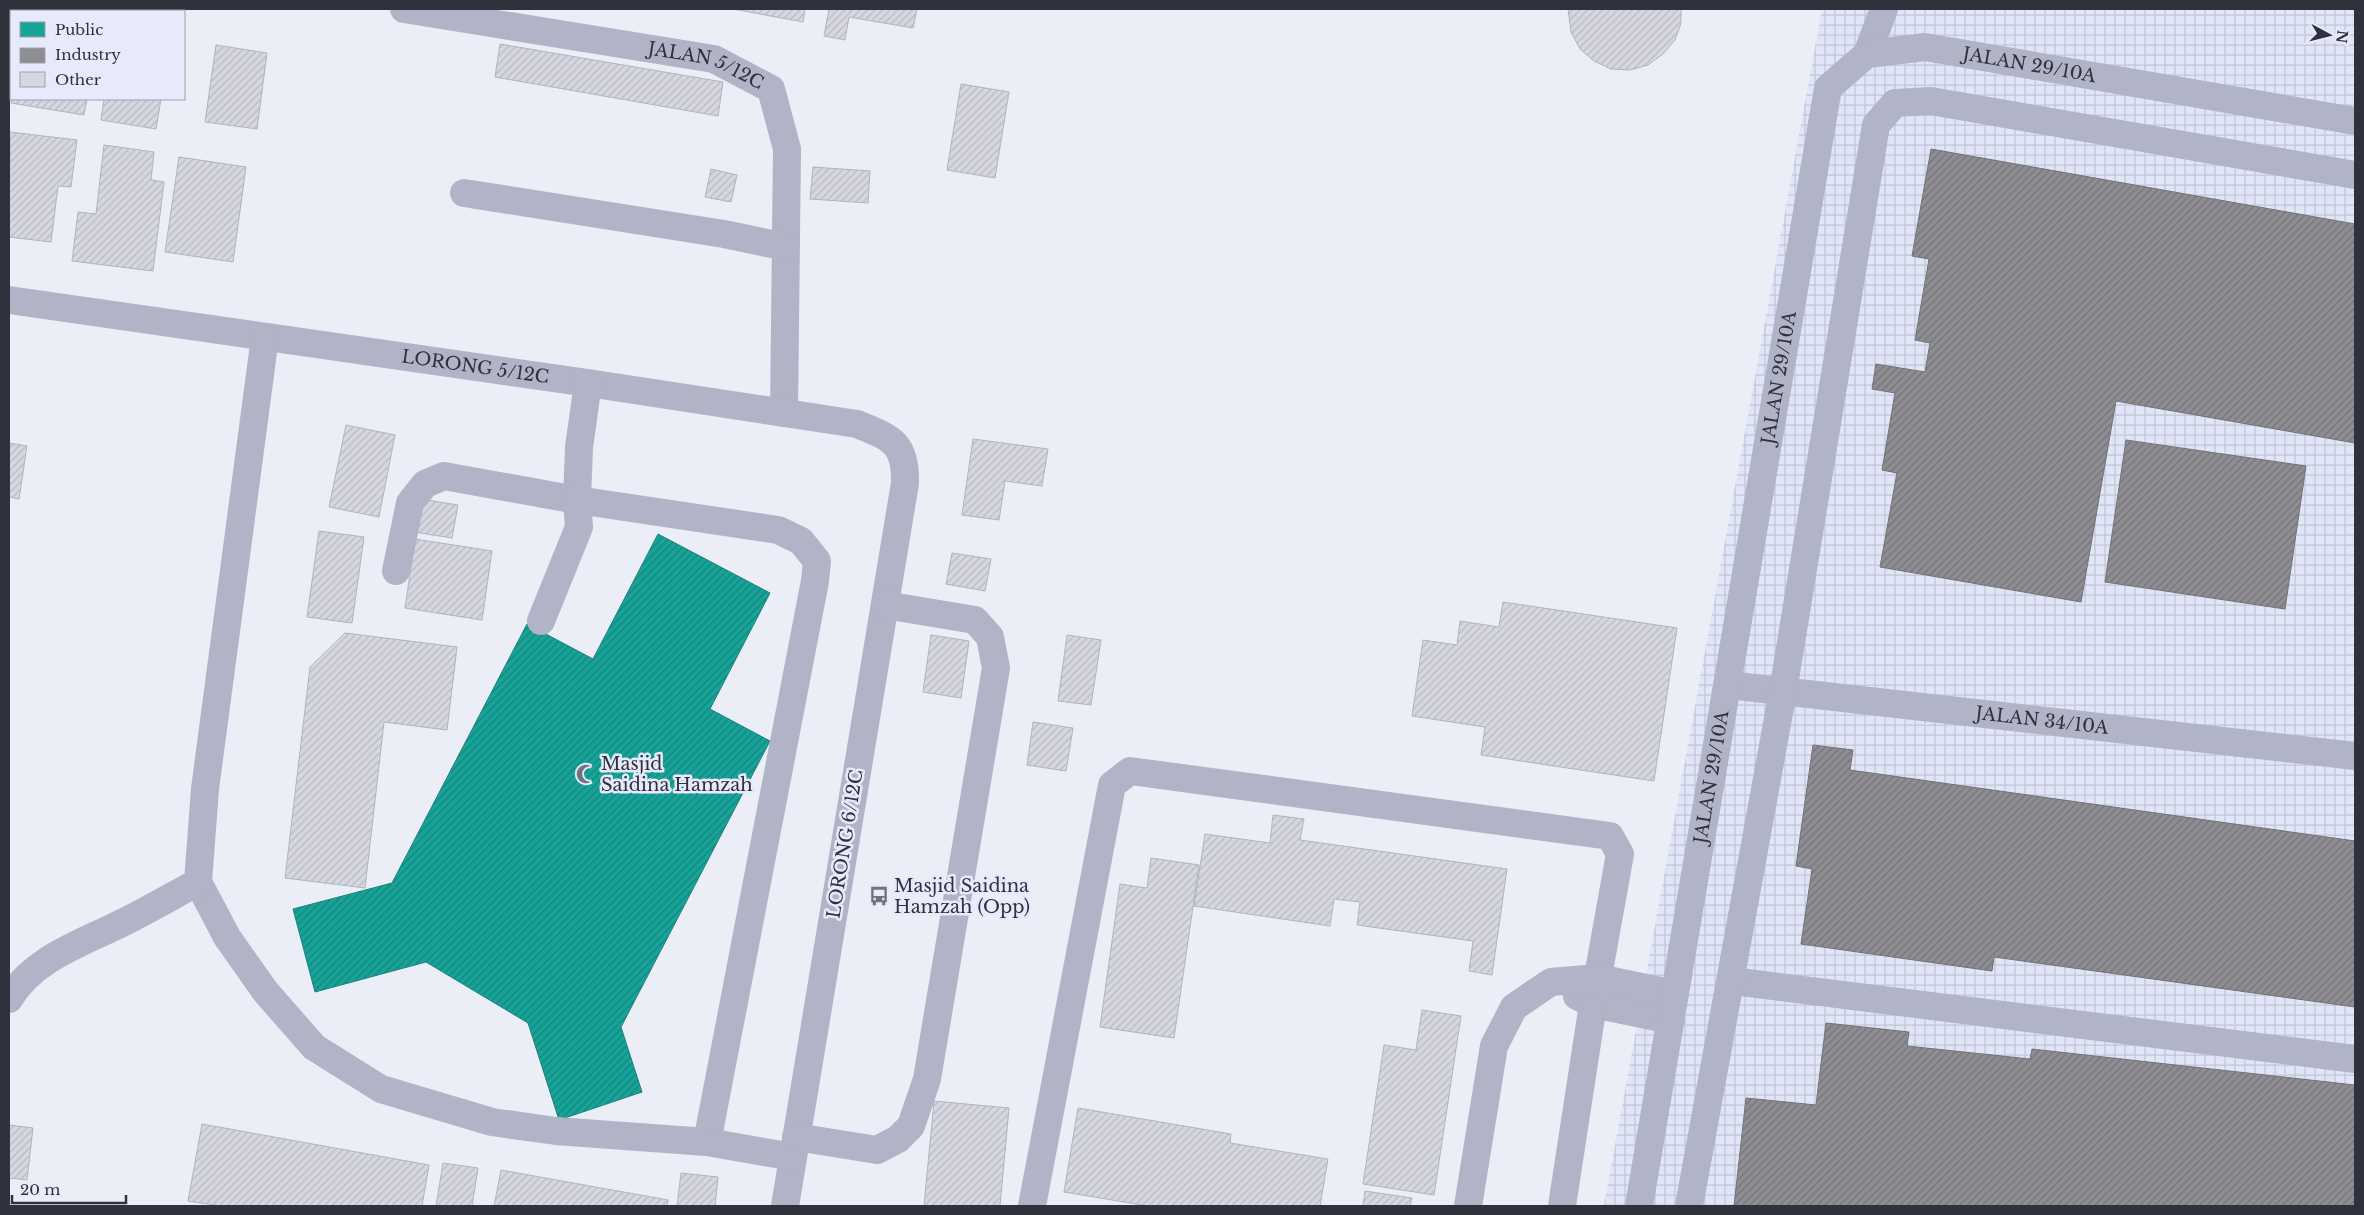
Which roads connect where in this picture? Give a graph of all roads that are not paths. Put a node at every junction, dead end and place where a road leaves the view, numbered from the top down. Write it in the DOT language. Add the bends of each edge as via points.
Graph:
graph roads {
  1 [pos="404,9"];
  2 [pos="1884,9"];
  3 [pos="1866,54"];
  4 [pos="2355,121"];
  5 [pos="2355,175"];
  6 [pos="464,193"];
  7 [pos="786,247"];
  8 [pos="9,300"];
  9 [pos="265,337"];
  10 [pos="588,383"];
  11 [pos="784,413"];
  12 [pos="905,482"];
  13 [pos="577,500"];
  14 [pos="396,571"];
  15 [pos="885,605"];
  16 [pos="541,621"];
  17 [pos="1728,684"];
  18 [pos="1783,691"];
  19 [pos="2355,756"];
  20 [pos="198,882"];
  21 [pos="1598,978"];
  22 [pos="1732,981"];
  23 [pos="1551,982"];
  24 [pos="9,999"];
  25 [pos="1593,1004"];
  26 [pos="1673,1007"];
  27 [pos="2355,1059"];
  28 [pos="707,1142"];
  29 [pos="794,1147"];
  30 [pos="785,1206"];
  31 [pos="1032,1206"];
  32 [pos="1468,1206"];
  33 [pos="1562,1206"];
  34 [pos="1639,1206"];
  35 [pos="1689,1206"];
  1 -- 7 [label="street, JALAN 5/12C" via="714,59 771,89 787,149"];
  2 -- 3 [label="street"];
  3 -- 4 [label="street, JALAN 29/10A" via="1925,47"];
  3 -- 17 [label="street, JALAN 29/10A" via="1828,88"];
  5 -- 18 [label="street" via="1931,101 1895,103 1876,125"];
  6 -- 7 [label="street" via="724,234"];
  7 -- 11 [label="street, JALAN 5/12C"];
  8 -- 9 [label="street, LORONG 5/12C"];
  9 -- 10 [label="street, LORONG 5/12C"];
  9 -- 20 [label="street" via="205,789"];
  10 -- 11 [label="street, LORONG 5/12C"];
  10 -- 13 [label="street" via="579,447"];
  11 -- 12 [label="street, LORONG 5/12C" via="856,424 880,434 897,445 905,462"];
  12 -- 15 [label="street, LORONG 6/12C"];
  13 -- 14 [label="street" via="444,476 425,484 410,503"];
  13 -- 16 [label="street" via="579,528"];
  13 -- 28 [label="street" via="778,530 802,541 817,561"];
  15 -- 29 [label="street, LORONG 6/12C"];
  15 -- 29 [label="street" via="975,620 990,637 995,653 996,668 927,1079 911,1126 898,1140 877,1150"];
  17 -- 18 [label="street, JALAN 34/10A"];
  17 -- 26 [label="street, JALAN 29/10A"];
  18 -- 19 [label="street, JALAN 34/10A"];
  18 -- 22 [label="street"];
  20 -- 24 [label="street" via="45,961 15,988"];
  20 -- 28 [label="street" via="227,937 264,992 314,1047 381,1089 492,1122 556,1131"];
  21 -- 23 [label="street"];
  21 -- 25 [label="street"];
  21 -- 26 [label="street"];
  21 -- 31 [label="street" via="1620,854 1610,836 1130,771 1112,784"];
  22 -- 27 [label="street"];
  22 -- 35 [label="street"];
  23 -- 25 [label="street"];
  23 -- 32 [label="street" via="1514,1007 1494,1046"];
  25 -- 26 [label="street"];
  25 -- 33 [label="street"];
  26 -- 34 [label="street, JALAN 29/10A"];
  28 -- 29 [label="street"];
  29 -- 30 [label="street, LORONG 6/12C"];
}
